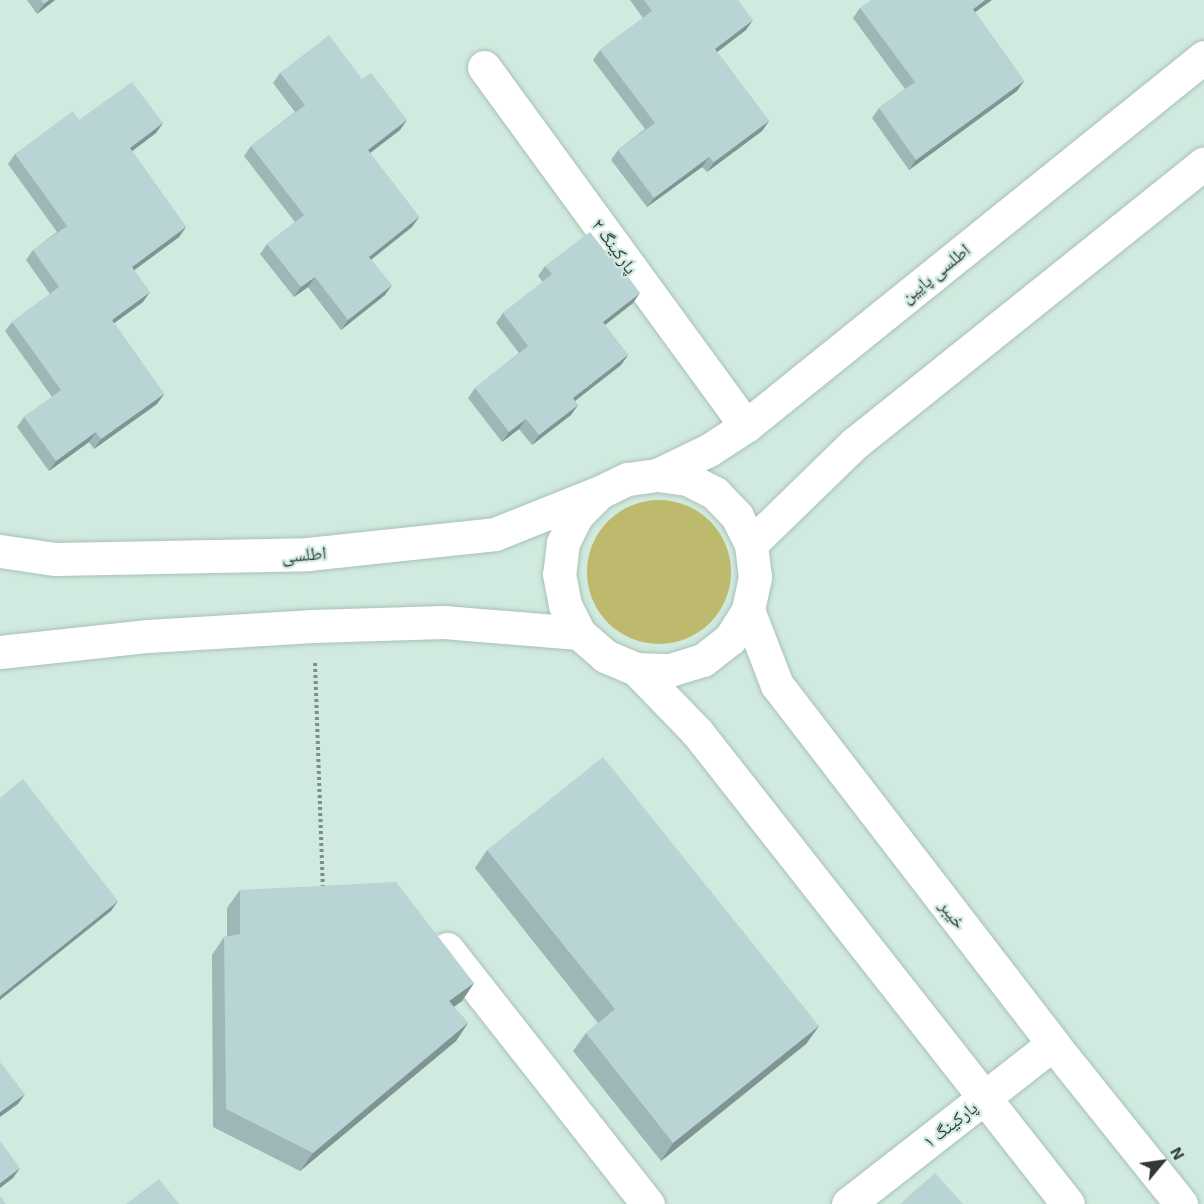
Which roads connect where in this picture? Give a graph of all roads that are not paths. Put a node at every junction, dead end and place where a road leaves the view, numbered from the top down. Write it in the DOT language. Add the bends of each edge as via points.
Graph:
graph roads {
  1 [pos="1204,57"];
  2 [pos="484,67"];
  3 [pos="1204,163"];
  4 [pos="746,426"];
  5 [pos="657,474"];
  6 [pos="600,492"];
  7 [pos="750,544"];
  8 [pos="0,551"];
  9 [pos="748,610"];
  10 [pos="579,633"];
  11 [pos="0,652"];
  12 [pos="636,669"];
  13 [pos="432,930"];
  14 [pos="1053,1044"];
  15 [pos="983,1099"];
  16 [pos="648,1204"];
  17 [pos="848,1204"];
  18 [pos="1068,1204"];
  19 [pos="1181,1204"];
  1 -- 4 [label="street, اطلسی پایین"];
  2 -- 4 [label="street, پارکینگ ۲"];
  3 -- 7 [label="street" via="855,443"];
  4 -- 5 [label="street, اطلسی پایین" via="709,450"];
  5 -- 6 [label="street" via="627,479"];
  5 -- 7 [label="street" via="687,479 715,493 736,516"];
  6 -- 8 [label="street, اطلسی" via="495,534 308,554 55,559"];
  6 -- 10 [label="street" via="577,515 563,543 559,574 565,605"];
  7 -- 9 [label="street" via="755,577"];
  9 -- 12 [label="street" via="730,639 703,660 670,670"];
  9 -- 14 [label="street, خیبر" via="777,685"];
  10 -- 11 [label="street" via="444,622 313,626 148,636"];
  10 -- 12 [label="street" via="605,656"];
  12 -- 15 [label="street" via="697,732"];
  13 -- 16 [label="street"];
  14 -- 15 [label="street, پارکینگ ۱"];
  14 -- 19 [label="street, خیبر"];
  15 -- 17 [label="street, پارکینگ ۱"];
  15 -- 18 [label="street"];
}
